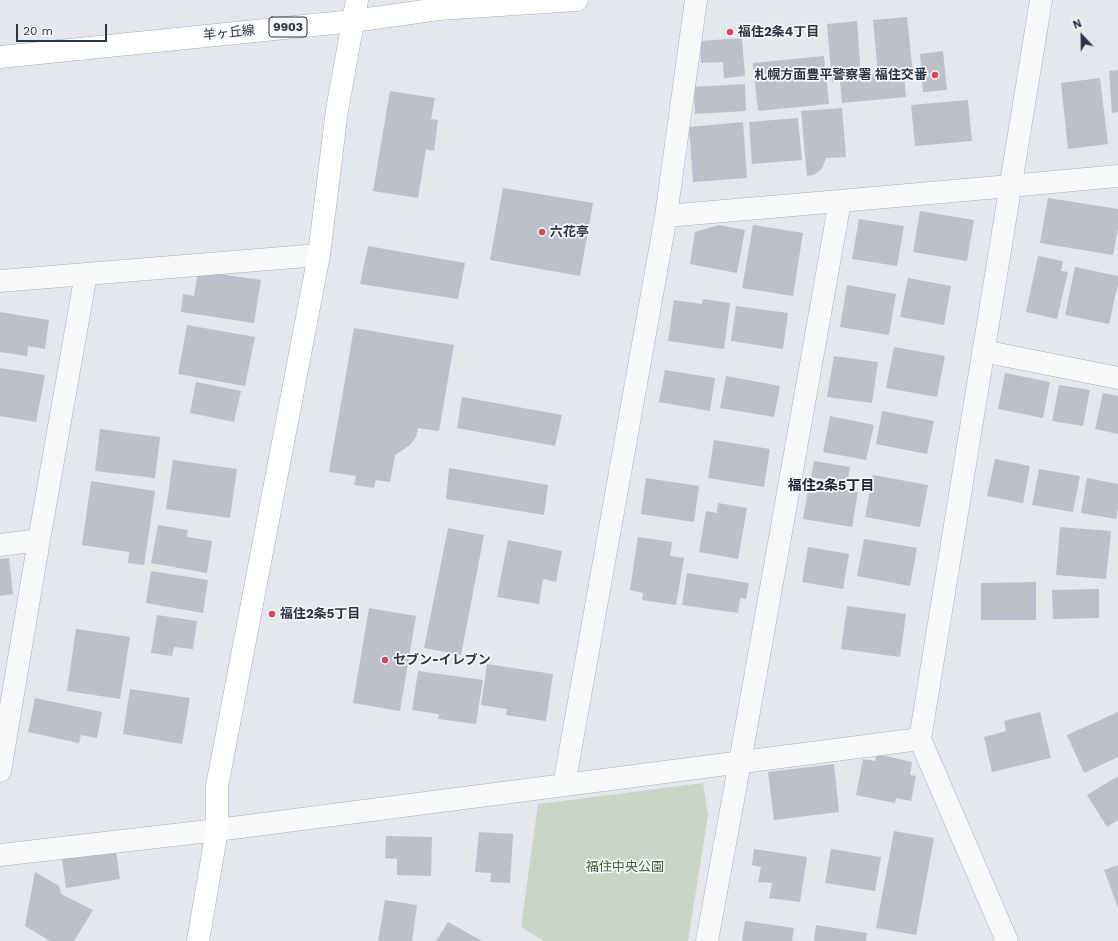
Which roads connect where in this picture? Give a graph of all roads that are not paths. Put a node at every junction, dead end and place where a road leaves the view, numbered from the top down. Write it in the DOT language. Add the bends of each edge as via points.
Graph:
graph roads {
  1 [pos="357,0"];
  2 [pos="577,0"];
  3 [pos="696,0"];
  4 [pos="1041,0"];
  5 [pos="353,21"];
  6 [pos="0,57"];
  7 [pos="1118,176"];
  8 [pos="1010,186"];
  9 [pos="840,201"];
  10 [pos="666,216"];
  11 [pos="320,255"];
  12 [pos="86,274"];
  13 [pos="0,282"];
  14 [pos="983,351"];
  15 [pos="1118,378"];
  16 [pos="39,540"];
  17 [pos="0,545"];
  18 [pos="7,694"];
  19 [pos="920,739"];
  20 [pos="740,762"];
  21 [pos="0,771"];
  22 [pos="564,785"];
  23 [pos="217,830"];
  24 [pos="0,855"];
  25 [pos="198,941"];
  26 [pos="707,941"];
  27 [pos="1007,941"];
  1 -- 5 [label="street"];
  2 -- 5 [label="street, 羊ヶ丘線 / 9903" via="439,9"];
  3 -- 10 [label="street"];
  4 -- 8 [label="street"];
  5 -- 6 [label="street, 羊ヶ丘線 / 9903"];
  5 -- 11 [label="street" via="337,110"];
  7 -- 8 [label="street"];
  8 -- 9 [label="street"];
  8 -- 14 [label="street"];
  9 -- 10 [label="street"];
  9 -- 20 [label="street"];
  10 -- 22 [label="street"];
  11 -- 12 [label="street"];
  11 -- 23 [label="street" via="218,786"];
  12 -- 13 [label="street"];
  12 -- 16 [label="street"];
  14 -- 15 [label="street"];
  14 -- 19 [label="street"];
  16 -- 17 [label="street"];
  16 -- 18 [label="street"];
  18 -- 21 [label="street"];
  19 -- 20 [label="street"];
  19 -- 27 [label="street"];
  20 -- 22 [label="street"];
  20 -- 26 [label="street"];
  22 -- 23 [label="street"];
  23 -- 24 [label="street"];
  23 -- 25 [label="street"];
}
